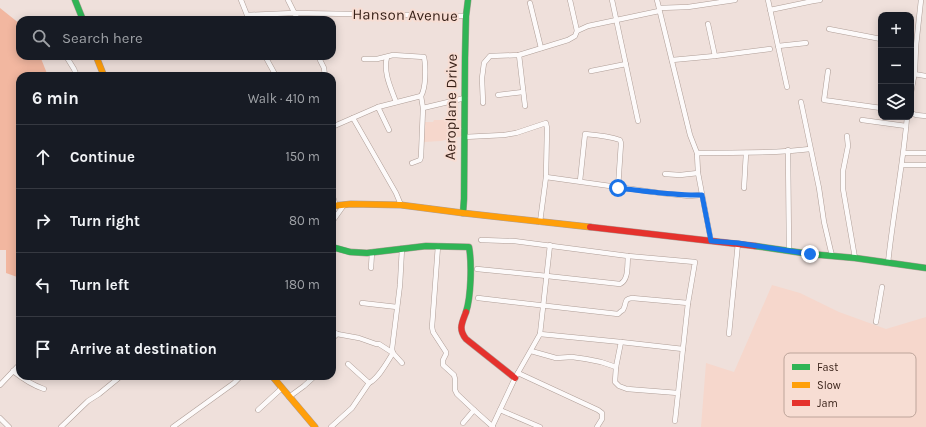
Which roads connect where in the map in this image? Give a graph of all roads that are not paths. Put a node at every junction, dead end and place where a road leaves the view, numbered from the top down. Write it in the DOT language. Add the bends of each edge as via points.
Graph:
graph roads {
  1 [pos="75,0"];
  2 [pos="241,0"];
  3 [pos="288,0"];
  4 [pos="468,0"];
  5 [pos="570,0"];
  6 [pos="612,0"];
  7 [pos="657,0"];
  8 [pos="735,0"];
  9 [pos="768,0"];
  10 [pos="820,0"];
  11 [pos="922,0"];
  12 [pos="530,3"];
  13 [pos="659,9"];
  14 [pos="770,10"];
  15 [pos="920,10"];
  16 [pos="926,11"];
  17 [pos="294,13"];
  18 [pos="81,16"];
  19 [pos="247,16"];
  20 [pos="266,16"];
  21 [pos="296,16"];
  22 [pos="466,16"];
  23 [pos="617,20"];
  24 [pos="708,24"];
  25 [pos="829,29"];
  26 [pos="577,31"];
  27 [pos="878,38"];
  28 [pos="914,40"];
  29 [pos="806,43"];
  30 [pos="778,46"];
  31 [pos="541,48"];
  32 [pos="770,49"];
  33 [pos="519,55"];
  34 [pos="715,56"];
  35 [pos="387,57"];
  36 [pos="364,58"];
  37 [pos="68,60"];
  38 [pos="98,60"];
  39 [pos="267,60"];
  40 [pos="320,60"];
  41 [pos="672,60"];
  42 [pos="626,64"];
  43 [pos="591,71"];
  44 [pos="828,71"];
  45 [pos="76,72"];
  46 [pos="102,72"];
  47 [pos="274,72"];
  48 [pos="324,72"];
  49 [pos="914,74"];
  50 [pos="926,76"];
  51 [pos="787,87"];
  52 [pos="523,92"];
  53 [pos="498,95"];
  54 [pos="421,96"];
  55 [pos="465,98"];
  56 [pos="396,102"];
  57 [pos="801,102"];
  58 [pos="483,103"];
  59 [pos="378,106"];
  60 [pos="525,106"];
  61 [pos="423,108"];
  62 [pos="878,108"];
  63 [pos="914,114"];
  64 [pos="926,116"];
  65 [pos="353,118"];
  66 [pos="862,120"];
  67 [pos="907,120"];
  68 [pos="638,121"];
  69 [pos="336,125"];
  70 [pos="906,126"];
  71 [pos="389,130"];
  72 [pos="847,136"];
  73 [pos="464,137"];
  74 [pos="810,149"];
  75 [pos="788,150"];
  76 [pos="697,153"];
  77 [pos="746,153"];
  78 [pos="904,153"];
  79 [pos="926,153"];
  80 [pos="412,163"];
  81 [pos="902,165"];
  82 [pos="926,165"];
  83 [pos="698,173"];
  84 [pos="665,174"];
  85 [pos="546,177"];
  86 [pos="580,182"];
  87 [pos="618,188"];
  88 [pos="744,188"];
  89 [pos="702,195"];
  90 [pos="344,205"];
  91 [pos="401,205"];
  92 [pos="336,206"];
  93 [pos="463,213"];
  94 [pos="336,216"];
  95 [pos="540,222"];
  96 [pos="481,240"];
  97 [pos="711,241"];
  98 [pos="738,243"];
  99 [pos="438,246"];
  100 [pos="550,246"];
  101 [pos="336,248"];
  102 [pos="402,248"];
  103 [pos="789,250"];
  104 [pos="372,252"];
  105 [pos="628,256"];
  106 [pos="832,256"];
  107 [pos="855,258"];
  108 [pos="888,263"];
  109 [pos="371,268"];
  110 [pos="926,268"];
  111 [pos="477,269"];
  112 [pos="547,276"];
  113 [pos="882,287"];
  114 [pos="478,298"];
  115 [pos="688,303"];
  116 [pos="362,304"];
  117 [pos="544,306"];
  118 [pos="397,307"];
  119 [pos="876,322"];
  120 [pos="337,334"];
  121 [pos="540,334"];
  122 [pos="729,334"];
  123 [pos="621,342"];
  124 [pos="683,349"];
  125 [pos="531,351"];
  126 [pos="393,353"];
  127 [pos="402,363"];
  128 [pos="348,364"];
  129 [pos="616,367"];
  130 [pos="16,368"];
  131 [pos="13,371"];
  132 [pos="16,373"];
  133 [pos="516,376"];
  134 [pos="26,380"];
  135 [pos="116,380"];
  136 [pos="237,380"];
  137 [pos="275,380"];
  138 [pos="310,381"];
  139 [pos="369,383"];
  140 [pos="0,385"];
  141 [pos="282,388"];
  142 [pos="44,389"];
  143 [pos="678,393"];
  144 [pos="289,397"];
  145 [pos="258,410"];
  146 [pos="474,410"];
  147 [pos="500,410"];
  148 [pos="0,418"];
  149 [pos="675,421"];
  150 [pos="462,423"];
  151 [pos="9,427"];
  152 [pos="61,427"];
  153 [pos="173,427"];
  154 [pos="315,427"];
  155 [pos="331,427"];
  156 [pos="492,427"];
  157 [pos="540,427"];
  158 [pos="597,427"];
  1 -- 18 [label="street"];
  2 -- 19 [label="street"];
  3 -- 17 [label="street"];
  4 -- 22 [label="street, Aeroplane Drive"];
  5 -- 26 [label="street"];
  6 -- 23 [label="street"];
  7 -- 13 [label="street"];
  8 -- 13 [label="street"];
  9 -- 14 [label="street"];
  10 -- 14 [label="street"];
  11 -- 15 [label="street"];
  12 -- 31 [label="street"];
  13 -- 23 [label="street"];
  13 -- 41 [label="street"];
  14 -- 30 [label="street"];
  15 -- 16 [label="street"];
  15 -- 28 [label="street"];
  17 -- 20 [label="street, Hanson Avenue"];
  17 -- 21 [label="street"];
  17 -- 22 [label="street, Hanson Avenue"];
  22 -- 55 [label="street, Aeroplane Drive"];
  23 -- 26 [label="street"];
  23 -- 42 [label="street"];
  24 -- 34 [label="street"];
  25 -- 27 [label="street"];
  26 -- 31 [label="street" via="568,40"];
  29 -- 30 [label="street"];
  30 -- 51 [label="street"];
  31 -- 33 [label="street"];
  32 -- 34 [label="street"];
  33 -- 52 [label="street"];
  33 -- 58 [label="street" via="490,56 486,59 482,78"];
  34 -- 41 [label="street"];
  35 -- 36 [label="street"];
  35 -- 54 [label="street" via="424,57 426,64"];
  35 -- 56 [label="street" via="386,75"];
  37 -- 45 [label="street"];
  38 -- 46 [label="street"];
  39 -- 47 [label="street"];
  40 -- 48 [label="street"];
  41 -- 76 [label="street" via="690,135"];
  42 -- 43 [label="street"];
  42 -- 68 [label="street"];
  44 -- 62 [label="street" via="824,100"];
  49 -- 50 [label="street"];
  52 -- 53 [label="street"];
  52 -- 60 [label="street"];
  54 -- 56 [label="street"];
  54 -- 61 [label="street"];
  55 -- 61 [label="street"];
  55 -- 73 [label="street, Aeroplane Drive"];
  56 -- 59 [label="street"];
  57 -- 74 [label="street"];
  59 -- 65 [label="street"];
  59 -- 71 [label="street"];
  61 -- 80 [label="street" via="420,160"];
  63 -- 64 [label="street"];
  65 -- 69 [label="street"];
  65 -- 91 [label="street"];
  66 -- 70 [label="street"];
  67 -- 70 [label="street"];
  70 -- 78 [label="street"];
  72 -- 107 [label="street" via="842,189"];
  73 -- 85 [label="street" via="504,135 546,124"];
  73 -- 93 [label="street, Aeroplane Drive"];
  74 -- 75 [label="street"];
  74 -- 106 [label="street"];
  75 -- 77 [label="street"];
  75 -- 103 [label="street"];
  76 -- 77 [label="street"];
  76 -- 83 [label="street"];
  77 -- 88 [label="street"];
  78 -- 79 [label="street"];
  78 -- 81 [label="street"];
  81 -- 82 [label="street"];
  81 -- 108 [label="street"];
  83 -- 84 [label="street"];
  83 -- 89 [label="street"];
  85 -- 86 [label="street"];
  85 -- 95 [label="street"];
  86 -- 87 [label="street"];
  86 -- 87 [label="street" via="585,134 605,136 618,139 621,143"];
  87 -- 89 [label="street" via="674,195"];
  89 -- 97 [label="street"];
  90 -- 91 [label="street"];
  90 -- 92 [label="street"];
  90 -- 94 [label="street"];
  91 -- 93 [label="street"];
  93 -- 95 [label="street"];
  95 -- 97 [label="street"];
  96 -- 100 [label="street"];
  97 -- 98 [label="street"];
  98 -- 103 [label="street"];
  98 -- 122 [label="street"];
  99 -- 102 [label="street"];
  99 -- 133 [label="street" via="469,247 469,297 462,334"];
  99 -- 146 [label="street" via="433,332 446,352 443,365 454,375 457,394"];
  100 -- 105 [label="street"];
  100 -- 112 [label="street"];
  101 -- 104 [label="street" via="360,253"];
  102 -- 104 [label="street"];
  102 -- 118 [label="street"];
  103 -- 106 [label="street"];
  104 -- 109 [label="street"];
  105 -- 112 [label="street" via="626,277 620,284"];
  105 -- 115 [label="street" via="695,262"];
  106 -- 107 [label="street"];
  107 -- 108 [label="street"];
  108 -- 110 [label="street"];
  111 -- 112 [label="street"];
  112 -- 117 [label="street"];
  113 -- 119 [label="street"];
  114 -- 117 [label="street"];
  115 -- 117 [label="street" via="628,298 618,314"];
  115 -- 124 [label="street"];
  116 -- 118 [label="street"];
  117 -- 121 [label="street"];
  118 -- 126 [label="street"];
  120 -- 126 [label="street" via="379,344"];
  121 -- 123 [label="street"];
  121 -- 125 [label="street"];
  123 -- 124 [label="street"];
  123 -- 129 [label="street"];
  124 -- 143 [label="street"];
  125 -- 129 [label="street" via="556,358 586,359"];
  125 -- 133 [label="street"];
  126 -- 127 [label="street"];
  126 -- 139 [label="street" via="382,370"];
  128 -- 139 [label="street"];
  129 -- 143 [label="street" via="616,382 619,386 627,389"];
  130 -- 131 [label="street"];
  131 -- 132 [label="street"];
  131 -- 140 [label="street"];
  133 -- 147 [label="street"];
  133 -- 158 [label="street" via="598,410 602,413 602,419"];
  134 -- 142 [label="street"];
  135 -- 152 [label="street"];
  136 -- 153 [label="street"];
  137 -- 141 [label="street"];
  138 -- 144 [label="street"];
  139 -- 155 [label="street" via="352,408"];
  141 -- 144 [label="street"];
  141 -- 145 [label="street"];
  143 -- 149 [label="street"];
  144 -- 154 [label="street"];
  146 -- 150 [label="street"];
  146 -- 156 [label="street"];
  147 -- 156 [label="street"];
  147 -- 157 [label="street"];
  148 -- 151 [label="street"];
}
